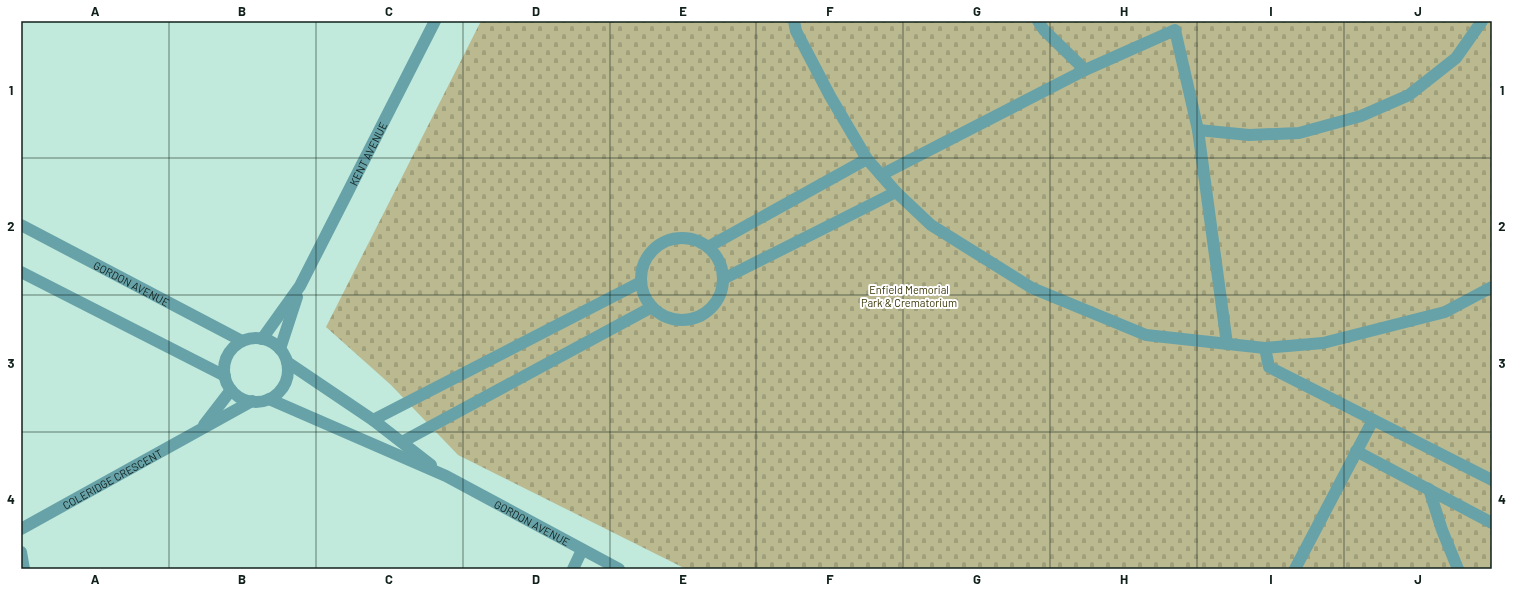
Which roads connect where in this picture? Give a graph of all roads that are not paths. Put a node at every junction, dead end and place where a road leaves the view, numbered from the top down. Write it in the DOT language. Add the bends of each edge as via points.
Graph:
graph roads {
  1 [pos="435,21"];
  2 [pos="794,21"];
  3 [pos="1038,21"];
  4 [pos="1482,21"];
  5 [pos="1177,25"];
  6 [pos="1085,70"];
  7 [pos="1198,130"];
  8 [pos="867,159"];
  9 [pos="881,175"];
  10 [pos="896,192"];
  11 [pos="21,225"];
  12 [pos="708,247"];
  13 [pos="21,272"];
  14 [pos="723,279"];
  15 [pos="640,282"];
  16 [pos="300,286"];
  17 [pos="1492,287"];
  18 [pos="652,308"];
  19 [pos="262,338"];
  20 [pos="242,341"];
  21 [pos="1226,344"];
  22 [pos="280,348"];
  23 [pos="1265,348"];
  24 [pos="287,362"];
  25 [pos="225,376"];
  26 [pos="231,390"];
  27 [pos="269,399"];
  28 [pos="252,401"];
  29 [pos="372,420"];
  30 [pos="1373,420"];
  31 [pos="202,428"];
  32 [pos="402,442"];
  33 [pos="1356,451"];
  34 [pos="446,476"];
  35 [pos="1492,480"];
  36 [pos="1429,489"];
  37 [pos="1492,523"];
  38 [pos="21,529"];
  39 [pos="582,550"];
  40 [pos="21,552"];
  41 [pos="24,569"];
  42 [pos="572,569"];
  43 [pos="619,569"];
  44 [pos="1295,569"];
  45 [pos="1458,569"];
  1 -- 16 [label="street, KENT AVENUE"];
  2 -- 8 [label="street" via="796,31 830,96"];
  3 -- 6 [label="street"];
  4 -- 7 [label="street" via="1450,63 1409,94 1361,116 1299,133 1249,135"];
  5 -- 6 [label="street"];
  5 -- 7 [label="street"];
  6 -- 9 [label="street"];
  7 -- 21 [label="street"];
  8 -- 9 [label="street"];
  8 -- 12 [label="street"];
  9 -- 10 [label="street"];
  10 -- 14 [label="street"];
  10 -- 21 [label="street" via="931,225 1032,288 1146,335"];
  11 -- 20 [label="street, GORDON AVENUE"];
  12 -- 14 [label="street" via="721,267"];
  12 -- 15 [label="street" via="686,238 663,242 646,259 641,270"];
  13 -- 25 [label="street"];
  14 -- 18 [label="street" via="718,300 702,316 681,321 660,315"];
  15 -- 18 [label="street" via="644,296"];
  15 -- 29 [label="street"];
  16 -- 19 [label="street, KENT AVENUE"];
  16 -- 22 [label="street, KENT AVENUE"];
  17 -- 23 [label="street" via="1445,312 1323,344"];
  18 -- 32 [label="street"];
  19 -- 20 [label="street"];
  19 -- 22 [label="street"];
  20 -- 25 [label="street" via="227,356"];
  21 -- 23 [label="street"];
  22 -- 24 [label="street"];
  23 -- 30 [label="street" via="1269,367"];
  24 -- 27 [label="street" via="285,384"];
  24 -- 29 [label="street, GORDON AVENUE"];
  25 -- 26 [label="street"];
  26 -- 28 [label="street" via="237,396"];
  26 -- 31 [label="street, COLERIDGE CRESCENT"];
  27 -- 28 [label="street"];
  27 -- 34 [label="street, GORDON AVENUE"];
  28 -- 31 [label="street, COLERIDGE CRESCENT"];
  29 -- 32 [label="street, GORDON AVENUE"];
  30 -- 33 [label="street"];
  30 -- 35 [label="street"];
  31 -- 38 [label="street, COLERIDGE CRESCENT"];
  32 -- 34 [label="street, GORDON AVENUE"];
  33 -- 36 [label="street"];
  33 -- 44 [label="street"];
  34 -- 39 [label="street, GORDON AVENUE"];
  36 -- 37 [label="street"];
  36 -- 45 [label="street"];
  39 -- 42 [label="street"];
  39 -- 43 [label="street, GORDON AVENUE"];
  40 -- 41 [label="street"];
}
